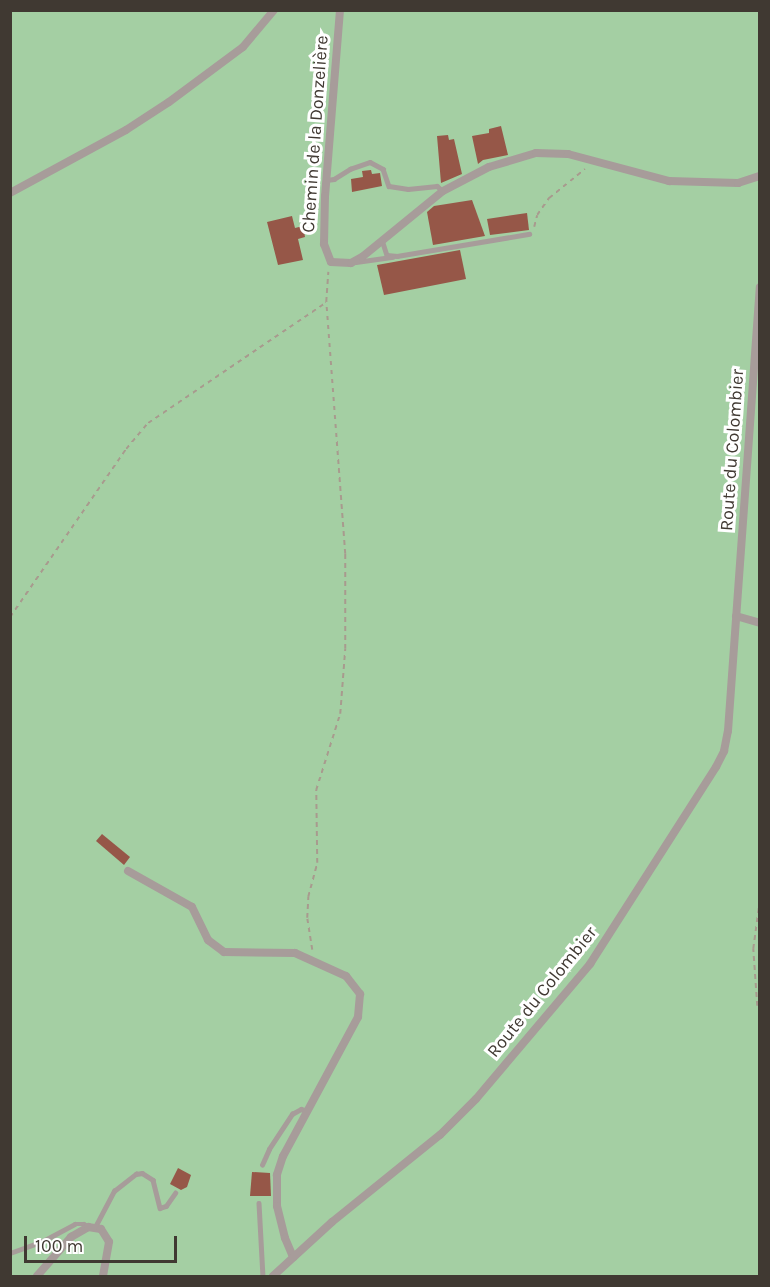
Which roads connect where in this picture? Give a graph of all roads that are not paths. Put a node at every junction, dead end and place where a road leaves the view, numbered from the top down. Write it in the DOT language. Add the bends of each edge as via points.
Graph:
graph roads {
  1 [pos="274,10"];
  2 [pos="340,10"];
  3 [pos="326,180"];
  4 [pos="759,180"];
  5 [pos="443,191"];
  6 [pos="10,194"];
  7 [pos="529,234"];
  8 [pos="383,243"];
  9 [pos="397,256"];
  10 [pos="351,263"];
  11 [pos="759,287"];
  12 [pos="736,616"];
  13 [pos="759,623"];
  14 [pos="128,871"];
  15 [pos="308,1111"];
  16 [pos="262,1165"];
  17 [pos="175,1193"];
  18 [pos="259,1203"];
  19 [pos="92,1227"];
  20 [pos="10,1252"];
  21 [pos="293,1257"];
  22 [pos="37,1276"];
  23 [pos="103,1276"];
  24 [pos="263,1276"];
  25 [pos="273,1276"];
  1 -- 6 [label="street" via="243,47 169,102"];
  2 -- 3 [label="street, Chemin de la Donzelière"];
  3 -- 5 [label="lane" via="370,162 383,170 389,186 437,186"];
  3 -- 10 [label="street, Chemin de la Donzelière" via="324,244 331,262"];
  4 -- 5 [label="street" via="669,181 554,152 536,153 489,167"];
  5 -- 8 [label="street"];
  7 -- 9 [label="lane"];
  8 -- 9 [label="lane" via="387,255"];
  8 -- 10 [label="street"];
  9 -- 10 [label="lane"];
  11 -- 12 [label="street, Route du Colombier"];
  12 -- 13 [label="street"];
  12 -- 21 [label="street, Route du Colombier" via="724,751 590,964 447,1128"];
  14 -- 15 [label="street" via="192,907 208,940 224,952 295,953 346,976 355,985 362,1003 358,1017"];
  15 -- 16 [label="lane" via="301,1109 292,1114"];
  15 -- 21 [label="street" via="284,1156 275,1190"];
  17 -- 19 [label="lane" via="160,1208 153,1180 136,1174 114,1191"];
  18 -- 24 [label="lane"];
  19 -- 20 [label="lane" via="75,1224 41,1242"];
  19 -- 22 [label="street" via="71,1237"];
  19 -- 23 [label="street" via="106,1234 109,1242"];
  21 -- 25 [label="street, Route du Colombier"];
}
